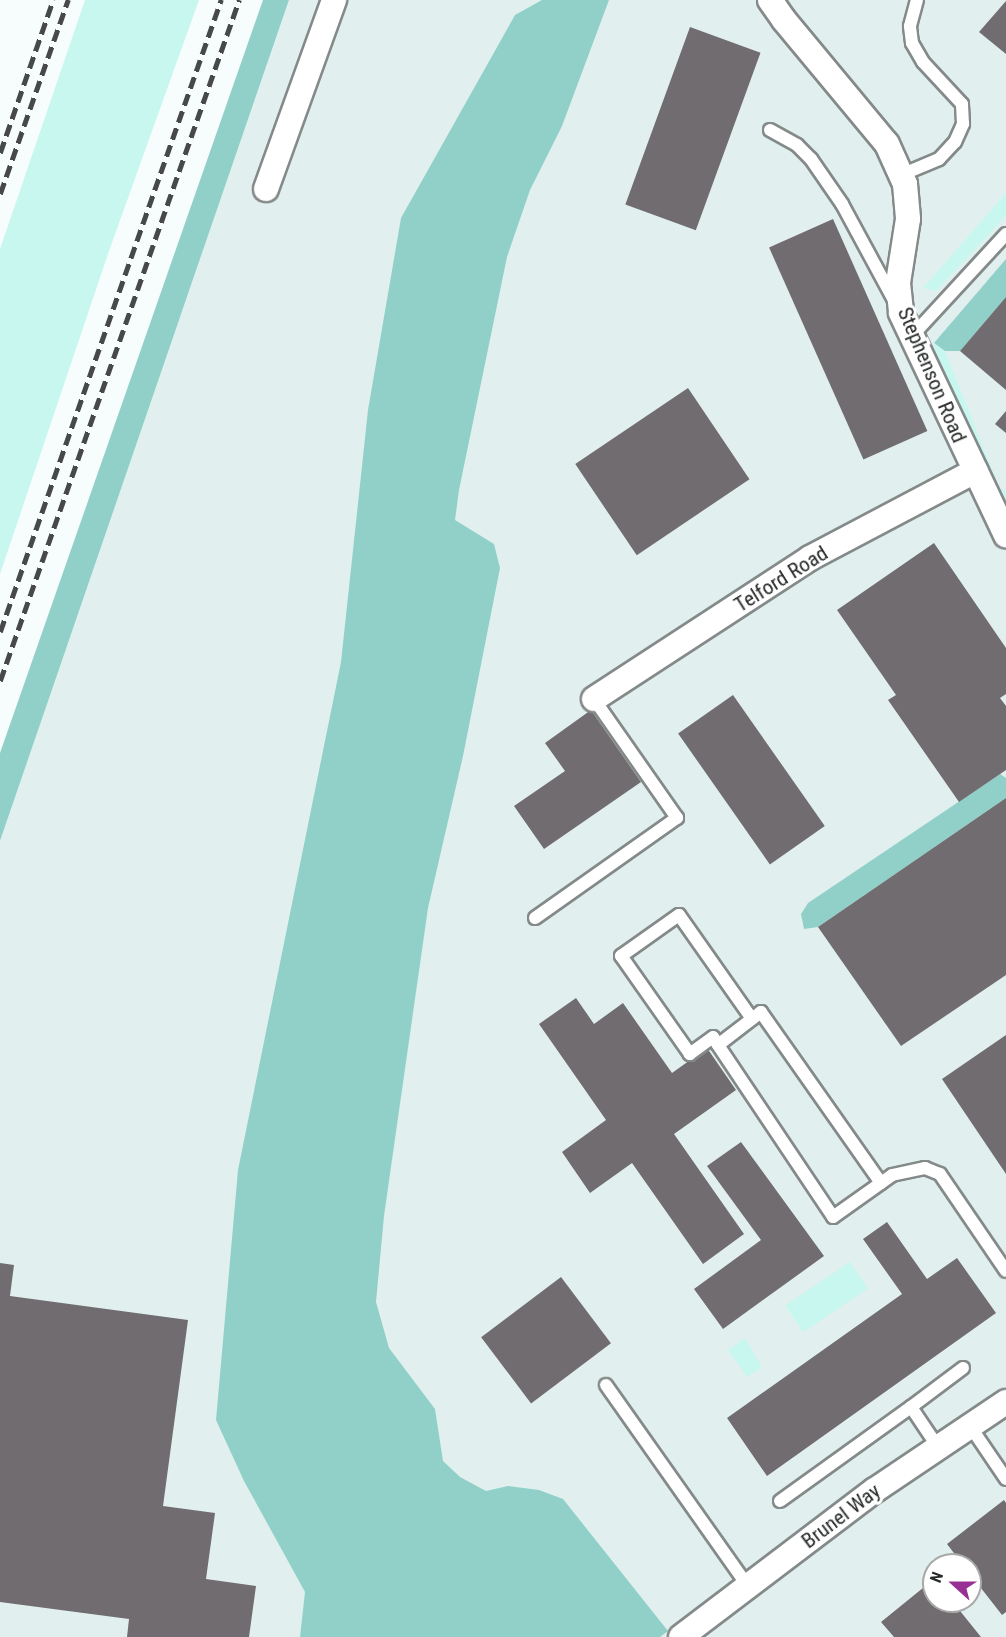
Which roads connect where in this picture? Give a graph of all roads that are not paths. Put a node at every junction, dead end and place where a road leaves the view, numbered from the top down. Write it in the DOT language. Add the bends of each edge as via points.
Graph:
graph roads {
  1 [pos="334,0"];
  2 [pos="770,0"];
  3 [pos="917,0"];
  4 [pos="770,130"];
  5 [pos="901,175"];
  6 [pos="266,189"];
  7 [pos="1006,234"];
  8 [pos="901,313"];
  9 [pos="911,337"];
  10 [pos="975,471"];
  11 [pos="1006,535"];
  12 [pos="594,699"];
  13 [pos="536,918"];
  14 [pos="752,1019"];
  15 [pos="718,1045"];
  16 [pos="881,1183"];
  17 [pos="1006,1272"];
  18 [pos="963,1368"];
  19 [pos="606,1385"];
  20 [pos="1006,1402"];
  21 [pos="910,1407"];
  22 [pos="970,1426"];
  23 [pos="938,1447"];
  24 [pos="1006,1479"];
  25 [pos="780,1501"];
  26 [pos="748,1586"];
  27 [pos="681,1637"];
  1 -- 6 [label="street"];
  2 -- 5 [label="street, Stephenson Road" via="887,144"];
  3 -- 5 [label="lane" via="910,26 912,43 923,62 962,104 963,124 955,142 939,159"];
  4 -- 8 [label="lane" via="797,145 811,159 842,204"];
  5 -- 8 [label="street, Stephenson Road" via="908,219 898,283"];
  7 -- 9 [label="lane"];
  8 -- 9 [label="street, Stephenson Road"];
  9 -- 10 [label="street, Stephenson Road"];
  10 -- 11 [label="street, Stephenson Road"];
  10 -- 12 [label="street, Telford Road" via="810,558"];
  12 -- 13 [label="lane" via="677,818"];
  14 -- 15 [label="lane"];
  14 -- 15 [label="lane" via="679,915 621,956 690,1054 713,1037"];
  14 -- 16 [label="lane" via="761,1012"];
  15 -- 16 [label="lane" via="833,1217"];
  16 -- 17 [label="lane" via="892,1175 925,1168 939,1174"];
  18 -- 21 [label="lane"];
  19 -- 26 [label="lane"];
  20 -- 22 [label="street, Brunel Way"];
  21 -- 23 [label="lane"];
  21 -- 25 [label="lane"];
  22 -- 23 [label="street, Brunel Way"];
  22 -- 24 [label="lane"];
  23 -- 26 [label="street, Brunel Way"];
  26 -- 27 [label="street, Brunel Way"];
}
